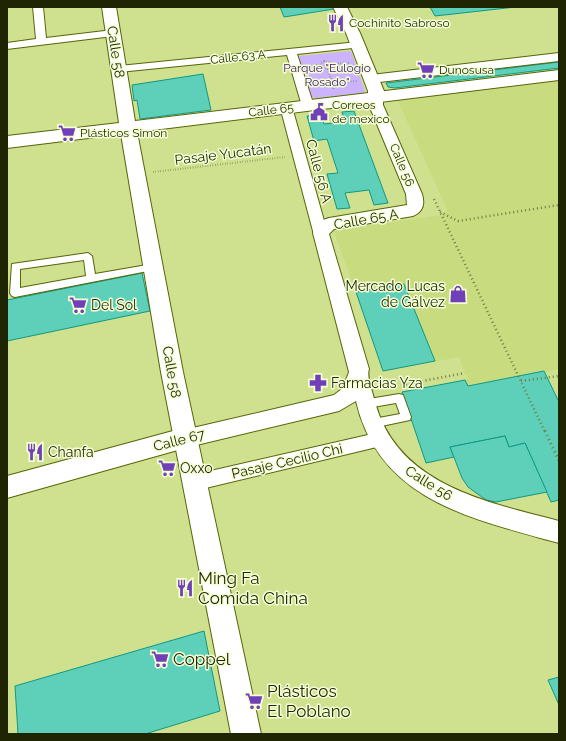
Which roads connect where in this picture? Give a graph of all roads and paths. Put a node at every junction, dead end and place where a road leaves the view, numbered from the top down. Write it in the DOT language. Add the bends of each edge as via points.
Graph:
graph roads {
  1 [pos="38,7"];
  2 [pos="109,7"];
  3 [pos="340,7"];
  4 [pos="113,33"];
  5 [pos="41,42"];
  6 [pos="358,45"];
  7 [pos="7,46"];
  8 [pos="291,52"];
  9 [pos="559,57"];
  10 [pos="354,62"];
  11 [pos="333,64"];
  12 [pos="320,65"];
  13 [pos="304,67"];
  14 [pos="118,69"];
  15 [pos="328,69"];
  16 [pos="559,75"];
  17 [pos="366,80"];
  18 [pos="332,83"];
  19 [pos="309,85"];
  20 [pos="336,95"];
  21 [pos="376,97"];
  22 [pos="308,106"];
  23 [pos="288,114"];
  24 [pos="128,128"];
  25 [pos="7,142"];
  26 [pos="299,155"];
  27 [pos="149,172"];
  28 [pos="434,199"];
  29 [pos="559,205"];
  30 [pos="411,211"];
  31 [pos="440,212"];
  32 [pos="321,232"];
  33 [pos="153,267"];
  34 [pos="90,279"];
  35 [pos="465,373"];
  36 [pos="559,376"];
  37 [pos="521,381"];
  38 [pos="397,386"];
  39 [pos="358,399"];
  40 [pos="376,431"];
  41 [pos="184,439"];
  42 [pos="559,461"];
  43 [pos="193,483"];
  44 [pos="7,486"];
  45 [pos="559,532"];
  46 [pos="246,734"];
  1 -- 5 [label="street"];
  2 -- 4 [label="main road, Calle 58"];
  3 -- 6 [label="main road, Calle 56"];
  4 -- 5 [label="street"];
  4 -- 14 [label="main road, Calle 58"];
  5 -- 7 [label="street"];
  6 -- 8 [label="street, Calle 63 A"];
  6 -- 17 [label="main road, Calle 56"];
  8 -- 14 [label="street, Calle 63 A"];
  8 -- 22 [label="street"];
  9 -- 17 [label="street"];
  10 -- 11 [label="path"];
  11 -- 12 [label="path" via="324,61"];
  11 -- 15 [label="path" via="333,67"];
  12 -- 13 [label="path"];
  12 -- 15 [label="path"];
  14 -- 24 [label="main road, Calle 58"];
  15 -- 18 [label="path"];
  16 -- 21 [label="main road, Calle 65"];
  17 -- 18 [label="path"];
  17 -- 21 [label="main road, Calle 56" via="376,91"];
  18 -- 19 [label="path"];
  18 -- 20 [label="path"];
  21 -- 22 [label="main road, Calle 65"];
  21 -- 30 [label="street, Calle 56" via="376,105 414,194 416,204"];
  22 -- 24 [label="main road, Calle 65"];
  23 -- 26 [label="street, Calle 56 A"];
  24 -- 25 [label="main road, Calle 65"];
  24 -- 33 [label="main road, Calle 58"];
  26 -- 27 [label="path, Pasaje Yucatán"];
  26 -- 32 [label="street, Calle 56 A"];
  28 -- 31 [label="path"];
  29 -- 31 [label="path" via="458,221"];
  30 -- 32 [label="street, Calle 65 A" via="337,222 329,224"];
  31 -- 37 [label="path"];
  32 -- 39 [label="street, Calle 56" via="360,369"];
  33 -- 34 [label="lane"];
  33 -- 41 [label="main road, Calle 58"];
  34 -- 34 [label="lane" via="45,288 15,293 15,266 88,256"];
  35 -- 38 [label="path"];
  36 -- 37 [label="path"];
  37 -- 42 [label="path"];
  39 -- 40 [label="street, Calle 56"];
  39 -- 40 [label="lane" via="399,398 406,417"];
  39 -- 41 [label="street, Calle 67"];
  40 -- 43 [label="street, Pasaje Cecilio Chi"];
  40 -- 45 [label="street, Calle 56" via="405,469 445,496 478,509"];
  41 -- 43 [label="main road, Calle 58"];
  41 -- 44 [label="main road, Calle 67"];
  43 -- 46 [label="main road, Calle 58"];
}
